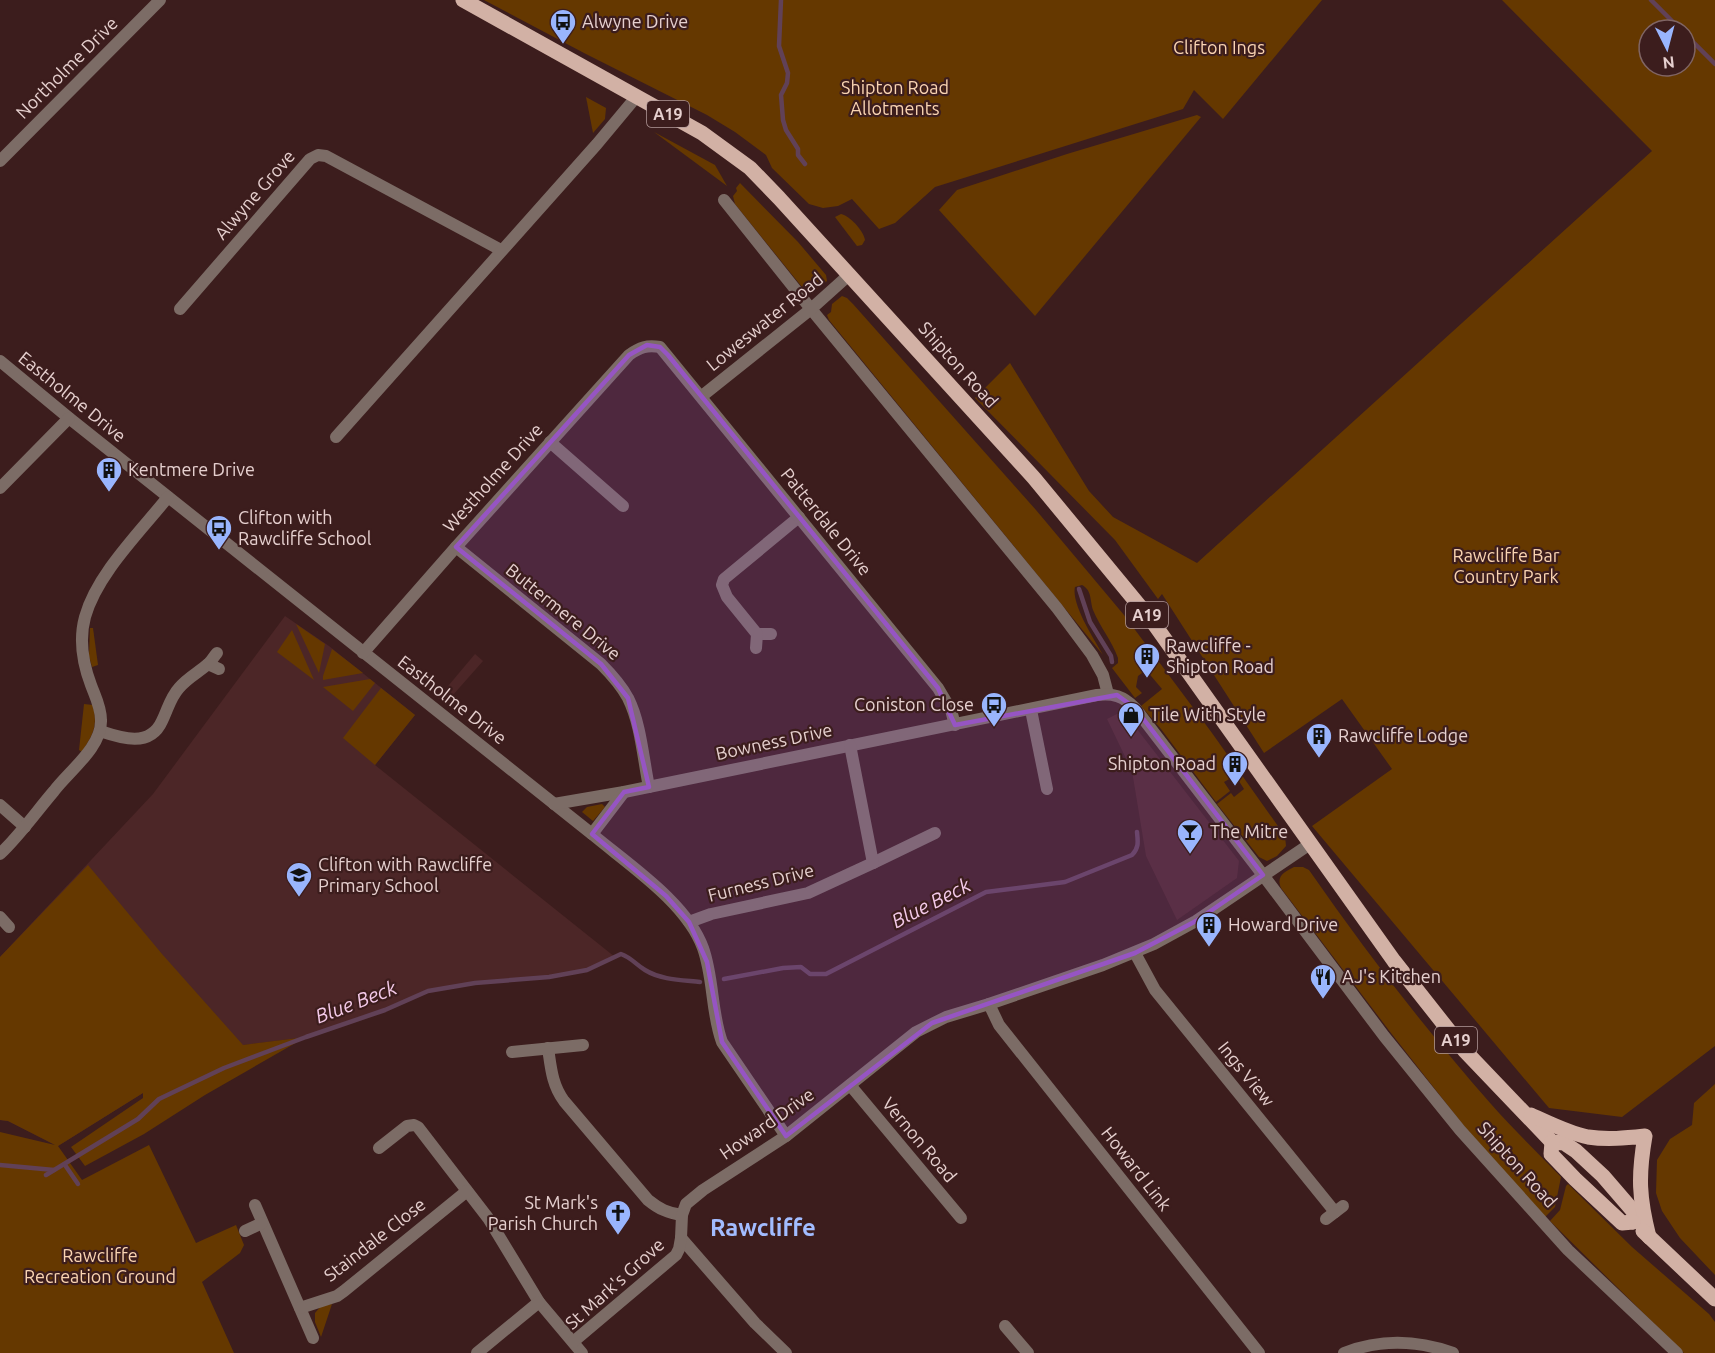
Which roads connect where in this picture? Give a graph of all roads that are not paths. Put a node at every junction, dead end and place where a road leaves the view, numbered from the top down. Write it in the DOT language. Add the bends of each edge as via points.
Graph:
graph roads {
  1 [pos="160,0"];
  2 [pos="463,0"];
  3 [pos="638,96"];
  4 [pos="0,161"];
  5 [pos="724,200"];
  6 [pos="501,250"];
  7 [pos="850,274"];
  8 [pos="180,309"];
  9 [pos="811,309"];
  10 [pos="660,346"];
  11 [pos="0,361"];
  12 [pos="702,396"];
  13 [pos="69,418"];
  14 [pos="336,436"];
  15 [pos="550,442"];
  16 [pos="0,488"];
  17 [pos="168,497"];
  18 [pos="623,506"];
  19 [pos="799,517"];
  20 [pos="456,547"];
  21 [pos="757,634"];
  22 [pos="771,634"];
  23 [pos="756,648"];
  24 [pos="218,653"];
  25 [pos="363,653"];
  26 [pos="1108,694"];
  27 [pos="1031,710"];
  28 [pos="955,725"];
  29 [pos="100,731"];
  30 [pos="850,745"];
  31 [pos="649,787"];
  32 [pos="1047,789"];
  33 [pos="624,792"];
  34 [pos="554,804"];
  35 [pos="0,805"];
  36 [pos="25,827"];
  37 [pos="935,833"];
  38 [pos="592,834"];
  39 [pos="1310,844"];
  40 [pos="0,854"];
  41 [pos="873,863"];
  42 [pos="1263,875"];
  43 [pos="0,918"];
  44 [pos="689,922"];
  45 [pos="9,927"];
  46 [pos="1135,953"];
  47 [pos="989,1004"];
  48 [pos="583,1045"];
  49 [pos="548,1048"];
  50 [pos="512,1052"];
  51 [pos="850,1085"];
  52 [pos="1525,1113"];
  53 [pos="786,1136"];
  54 [pos="1552,1142"];
  55 [pos="379,1148"];
  56 [pos="1603,1176"];
  57 [pos="1575,1179"];
  58 [pos="467,1191"];
  59 [pos="255,1206"];
  60 [pos="1334,1213"];
  61 [pos="682,1215"];
  62 [pos="961,1218"];
  63 [pos="1633,1222"];
  64 [pos="262,1223"];
  65 [pos="245,1231"];
  66 [pos="1649,1237"];
  67 [pos="681,1238"];
  68 [pos="1715,1299"];
  69 [pos="539,1302"];
  70 [pos="300,1308"];
  71 [pos="1005,1326"];
  72 [pos="313,1338"];
  73 [pos="573,1342"];
  74 [pos="477,1353"];
  75 [pos="582,1353"];
  76 [pos="786,1353"];
  77 [pos="1028,1353"];
  78 [pos="1259,1353"];
  79 [pos="1344,1353"];
  80 [pos="1453,1353"];
  81 [pos="1677,1353"];
  1 -- 4 [label="street, Northolme Drive"];
  2 -- 3 [label="main road, Shipton Road / A19"];
  3 -- 6 [label="street"];
  3 -- 7 [label="main road, Shipton Road / A19" via="702,133 750,168"];
  5 -- 9 [label="street"];
  6 -- 8 [label="street, Alwyne Grove" via="318,155 310,159"];
  6 -- 14 [label="street"];
  7 -- 9 [label="street, Loweswater Road"];
  7 -- 39 [label="main road, Shipton Road / A19" via="1034,478 1152,621"];
  9 -- 12 [label="street, Loweswater Road"];
  9 -- 26 [label="street" via="1057,608 1092,655"];
  10 -- 12 [label="street, Patterdale Drive"];
  10 -- 15 [label="street, Westholme Drive" via="647,345 629,355"];
  11 -- 13 [label="street, Eastholme Drive"];
  12 -- 19 [label="street, Patterdale Drive"];
  13 -- 16 [label="street"];
  13 -- 17 [label="street, Eastholme Drive"];
  15 -- 18 [label="street"];
  15 -- 20 [label="street, Westholme Drive"];
  17 -- 25 [label="street, Eastholme Drive"];
  17 -- 29 [label="street" via="101,582 84,620 83,657 99,709"];
  19 -- 21 [label="street" via="724,579 727,597"];
  19 -- 28 [label="street, Patterdale Drive" via="939,688"];
  20 -- 25 [label="street, Westholme Drive"];
  20 -- 31 [label="street, Buttermere Drive" via="613,675 633,711"];
  21 -- 22 [label="street"];
  21 -- 23 [label="street"];
  24 -- 29 [label="street" via="213,667 180,686 157,731 133,740"];
  25 -- 34 [label="street, Eastholme Drive"];
  26 -- 27 [label="street, Bowness Drive"];
  26 -- 42 [label="street, Shipton Road" via="1117,695 1135,708"];
  27 -- 28 [label="street, Bowness Drive"];
  27 -- 32 [label="street"];
  28 -- 30 [label="street, Bowness Drive"];
  29 -- 36 [label="street" via="85,757"];
  30 -- 31 [label="street, Bowness Drive"];
  30 -- 41 [label="street"];
  31 -- 33 [label="street, Bowness Drive"];
  33 -- 34 [label="street, Bowness Drive"];
  33 -- 38 [label="street"];
  34 -- 38 [label="street, Eastholme Drive"];
  35 -- 36 [label="street"];
  36 -- 40 [label="street"];
  37 -- 41 [label="street, Furness Drive"];
  38 -- 44 [label="street, Eastholme Drive" via="666,896"];
  39 -- 42 [label="street, Howard Drive"];
  39 -- 52 [label="main road, Shipton Road / A19" via="1431,1010"];
  41 -- 44 [label="street, Furness Drive" via="808,893"];
  42 -- 46 [label="street, Howard Drive" via="1196,921"];
  42 -- 81 [label="street, Shipton Road" via="1460,1130 1568,1250"];
  43 -- 45 [label="street"];
  44 -- 53 [label="street, Eastholme Drive" via="703,948 723,1042"];
  46 -- 47 [label="street, Howard Drive"];
  46 -- 60 [label="street, Ings View" via="1155,990"];
  47 -- 51 [label="street, Howard Drive" via="924,1028"];
  47 -- 78 [label="street, Howard Link" via="999,1025"];
  48 -- 49 [label="street"];
  49 -- 50 [label="street"];
  49 -- 61 [label="street" via="556,1092 648,1200 665,1211"];
  51 -- 53 [label="street, Howard Drive"];
  51 -- 62 [label="street, Vernon Road"];
  52 -- 54 [label="main road, Shipton Road / A19"];
  52 -- 66 [label="main road" via="1587,1137 1645,1136 1640,1185"];
  53 -- 61 [label="street, Howard Drive" via="703,1190 686,1204"];
  54 -- 56 [label="main road, Shipton Road / A19" via="1564,1143"];
  54 -- 57 [label="main road, Shipton Road / A19" via="1551,1154"];
  55 -- 58 [label="street" via="407,1126 414,1125"];
  56 -- 57 [label="main road"];
  56 -- 63 [label="main road, Shipton Road / A19" via="1634,1212"];
  57 -- 63 [label="main road, Shipton Road / A19" via="1622,1222"];
  58 -- 69 [label="street"];
  58 -- 70 [label="street, Staindale Close" via="337,1296"];
  59 -- 64 [label="street"];
  61 -- 67 [label="street"];
  63 -- 66 [label="main road, Shipton Road / A19"];
  64 -- 65 [label="street"];
  64 -- 70 [label="street"];
  66 -- 68 [label="main road, Shipton Road / A19"];
  67 -- 73 [label="street, St Mark's Grove" via="670,1261"];
  67 -- 76 [label="street"];
  69 -- 73 [label="street"];
  69 -- 74 [label="street"];
  70 -- 72 [label="street"];
  71 -- 77 [label="street"];
  73 -- 75 [label="street, St Mark's Grove"];
  79 -- 80 [label="street" via="1396,1342"];
}
